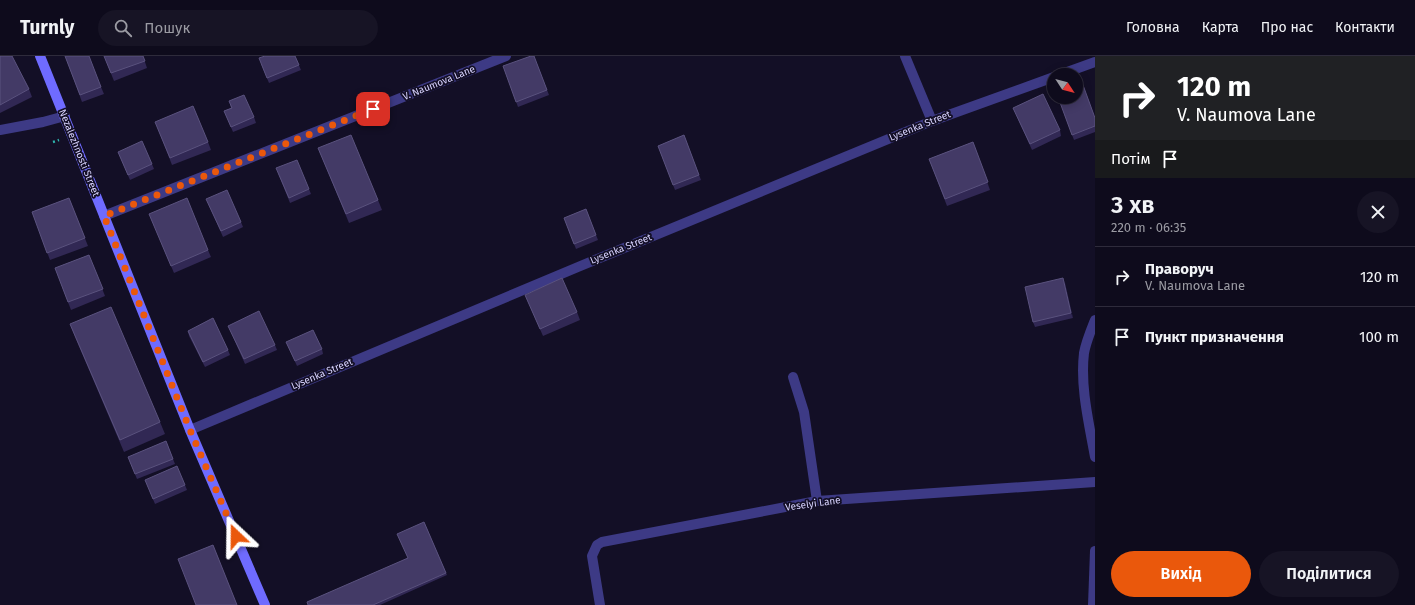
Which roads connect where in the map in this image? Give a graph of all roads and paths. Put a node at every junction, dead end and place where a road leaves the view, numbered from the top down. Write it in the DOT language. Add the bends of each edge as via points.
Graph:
graph roads {
  1 [pos="40,56"];
  2 [pos="506,56"];
  3 [pos="905,56"];
  4 [pos="1095,62"];
  5 [pos="1078,68"];
  6 [pos="1047,80"];
  7 [pos="65,116"];
  8 [pos="932,121"];
  9 [pos="0,130"];
  10 [pos="104,216"];
  11 [pos="1095,320"];
  12 [pos="794,377"];
  13 [pos="190,430"];
  14 [pos="1095,457"];
  15 [pos="1095,482"];
  16 [pos="817,502"];
  17 [pos="1095,551"];
  18 [pos="265,605"];
  19 [pos="600,605"];
  20 [pos="1093,605"];
  1 -- 7 [label="street, Nezalezhnosti Street"];
  2 -- 10 [label="street, V. Naumova Lane"];
  3 -- 8 [label="street"];
  4 -- 5 [label="street"];
  6 -- 8 [label="street, Lysenka Street"];
  7 -- 9 [label="street"];
  7 -- 10 [label="street, Nezalezhnosti Street"];
  8 -- 13 [label="street, Lysenka Street"];
  10 -- 13 [label="street, Nezalezhnosti Street"];
  11 -- 14 [label="street" via="1084,351 1083,372"];
  12 -- 16 [label="street" via="804,412"];
  13 -- 18 [label="street, Nezalezhnosti Street"];
  15 -- 16 [label="street, Veselyi Lane"];
  16 -- 19 [label="street, Veselyi Lane" via="602,542 592,556"];
  17 -- 20 [label="street"];
}
